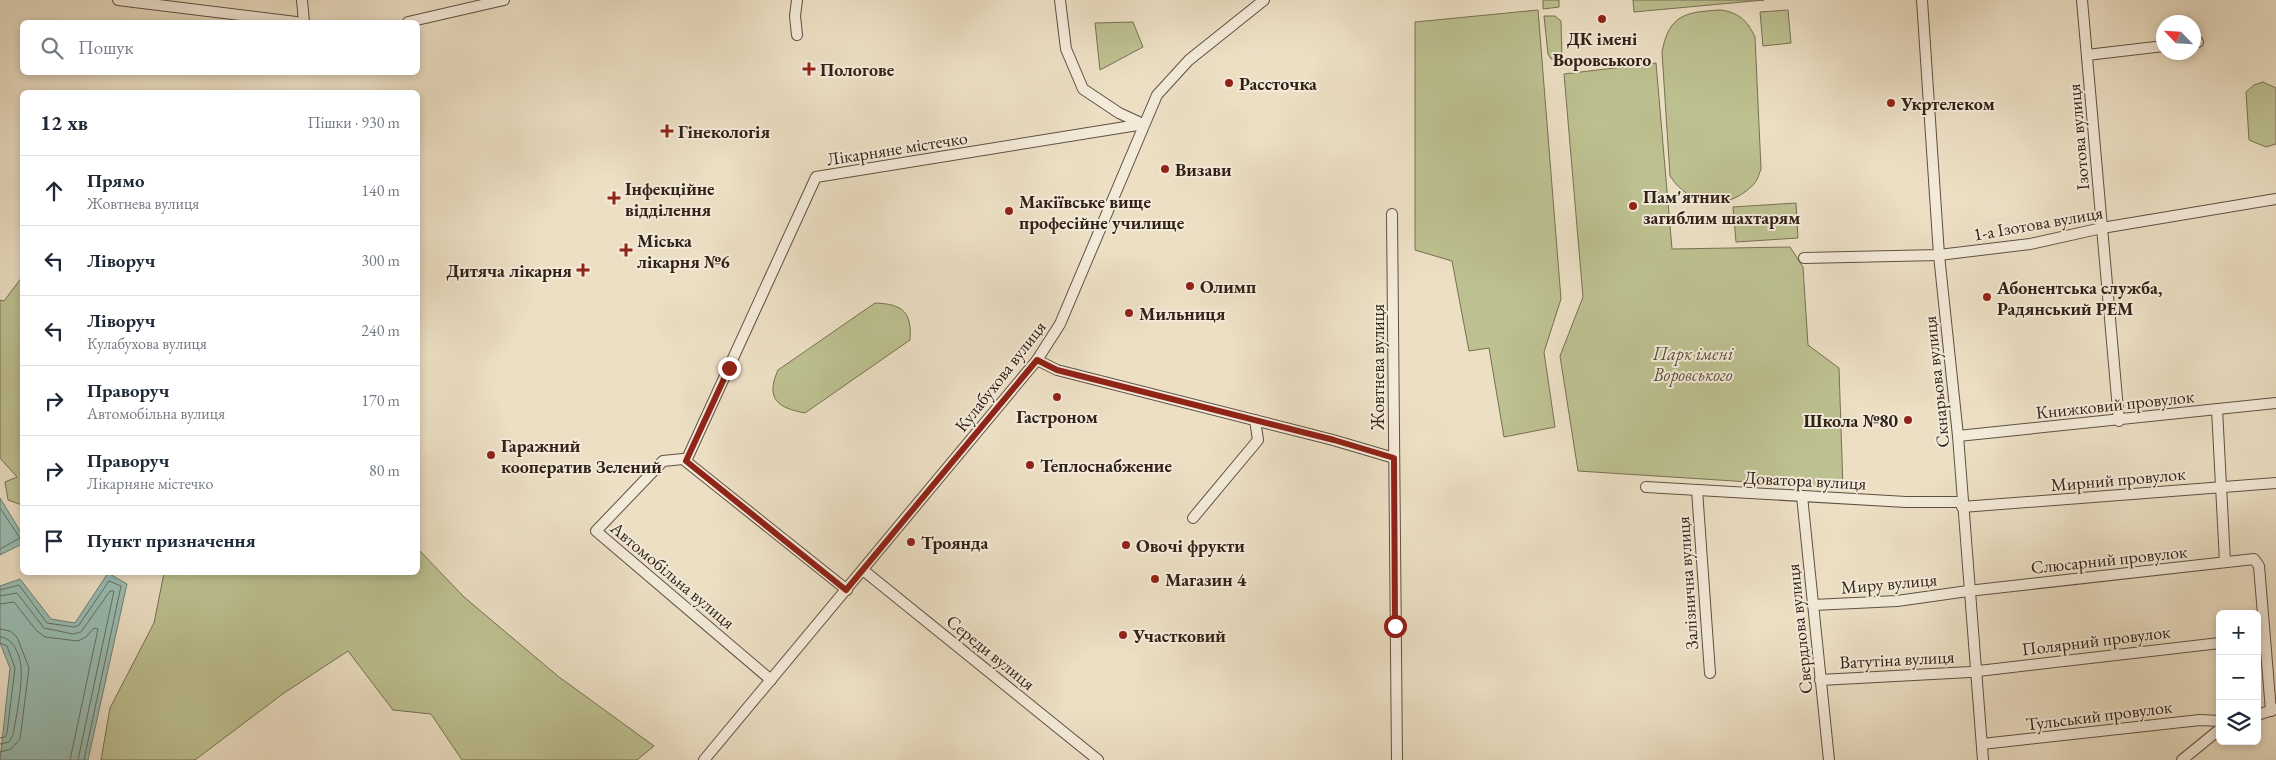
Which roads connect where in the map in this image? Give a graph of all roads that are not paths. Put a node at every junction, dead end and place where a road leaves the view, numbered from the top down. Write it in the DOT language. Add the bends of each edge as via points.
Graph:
graph roads {
  1 [pos="118,0"];
  2 [pos="302,0"];
  3 [pos="504,0"];
  4 [pos="797,0"];
  5 [pos="1060,0"];
  6 [pos="1264,0"];
  7 [pos="1922,0"];
  8 [pos="2082,0"];
  9 [pos="280,20"];
  10 [pos="304,20"];
  11 [pos="417,20"];
  12 [pos="797,35"];
  13 [pos="2156,47"];
  14 [pos="2087,55"];
  15 [pos="1144,124"];
  16 [pos="2276,199"];
  17 [pos="1392,214"];
  18 [pos="2102,228"];
  19 [pos="1939,255"];
  20 [pos="1804,258"];
  21 [pos="1037,360"];
  22 [pos="2276,403"];
  23 [pos="2217,409"];
  24 [pos="1255,420"];
  25 [pos="2119,421"];
  26 [pos="1958,436"];
  27 [pos="1394,458"];
  28 [pos="686,461"];
  29 [pos="2276,483"];
  30 [pos="2221,486"];
  31 [pos="1646,487"];
  32 [pos="1697,490"];
  33 [pos="1802,496"];
  34 [pos="1962,505"];
  35 [pos="1193,518"];
  36 [pos="2225,562"];
  37 [pos="863,570"];
  38 [pos="846,590"];
  39 [pos="1968,591"];
  40 [pos="1813,605"];
  41 [pos="2260,610"];
  42 [pos="2261,638"];
  43 [pos="2216,643"];
  44 [pos="1976,671"];
  45 [pos="1710,673"];
  46 [pos="771,680"];
  47 [pos="1820,680"];
  48 [pos="2274,710"];
  49 [pos="2261,714"];
  50 [pos="2216,721"];
  51 [pos="2216,732"];
  52 [pos="1982,744"];
  53 [pos="704,760"];
  54 [pos="1098,760"];
  55 [pos="1397,760"];
  56 [pos="1829,760"];
  57 [pos="1983,760"];
  58 [pos="2182,760"];
  1 -- 9 [label="street"];
  2 -- 10 [label="street"];
  3 -- 11 [label="street"];
  4 -- 12 [label="street"];
  5 -- 15 [label="street" via="1065,44 1083,89 1119,113"];
  6 -- 15 [label="street, Кулабухова вулиця" via="1189,60 1157,95"];
  7 -- 19 [label="street, Скнарьова вулиця"];
  8 -- 14 [label="street, Ізотова вулиця"];
  13 -- 14 [label="street"];
  14 -- 18 [label="street, Ізотова вулиця"];
  15 -- 21 [label="street, Кулабухова вулиця" via="1060,324"];
  15 -- 28 [label="street, Лікарняне містечко" via="816,178"];
  16 -- 18 [label="street, 1-а Ізотова вулиця"];
  17 -- 27 [label="street, Жовтнева вулиця"];
  18 -- 19 [label="street, 1-а Ізотова вулиця" via="2030,244"];
  18 -- 25 [label="street, Ізотова вулиця"];
  19 -- 20 [label="street, 1-а Ізотова вулиця"];
  19 -- 26 [label="street, Скнарьова вулиця"];
  21 -- 24 [label="street" via="1057,370"];
  21 -- 37 [label="street, Кулабухова вулиця"];
  22 -- 23 [label="street, Книжковий провулок"];
  23 -- 25 [label="street, Книжковий провулок"];
  23 -- 30 [label="street"];
  24 -- 27 [label="street"];
  24 -- 35 [label="street" via="1258,440"];
  25 -- 26 [label="street, Книжковий провулок"];
  26 -- 34 [label="street, Скнарьова вулиця"];
  27 -- 55 [label="street, Жовтнева вулиця"];
  28 -- 38 [label="street"];
  28 -- 46 [label="street, Автомобільна вулиця" via="663,461 596,531"];
  29 -- 30 [label="street, Мирний провулок"];
  30 -- 34 [label="street, Мирний провулок"];
  30 -- 36 [label="street"];
  31 -- 32 [label="street, Доватора вулиця"];
  32 -- 33 [label="street, Доватора вулиця"];
  32 -- 45 [label="street, Залізнична вулиця"];
  33 -- 34 [label="street, Доватора вулиця"];
  33 -- 40 [label="street, Свердлова вулиця"];
  34 -- 39 [label="street, Скнарьова вулиця"];
  36 -- 39 [label="street, Слюсарний провулок"];
  36 -- 41 [label="street, Слюсарний провулок" via="2254,559 2259,566"];
  37 -- 38 [label="street, Кулабухова вулиця"];
  37 -- 54 [label="street, Середи вулиця"];
  38 -- 46 [label="street, Кулабухова вулиця"];
  39 -- 40 [label="street, Миру вулиця" via="1897,601"];
  39 -- 44 [label="street, Скнарьова вулиця"];
  40 -- 47 [label="street, Свердлова вулиця"];
  42 -- 48 [label="street"];
  43 -- 44 [label="street, Полярний провулок"];
  44 -- 47 [label="street, Ватутіна вулиця"];
  44 -- 52 [label="street, Скнарьова вулиця"];
  46 -- 53 [label="street, Кулабухова вулиця"];
  47 -- 56 [label="street, Свердлова вулиця"];
  48 -- 49 [label="street"];
  50 -- 52 [label="street, Тульський провулок"];
  51 -- 58 [label="street"];
  52 -- 57 [label="street, Скнарьова вулиця"];
}
